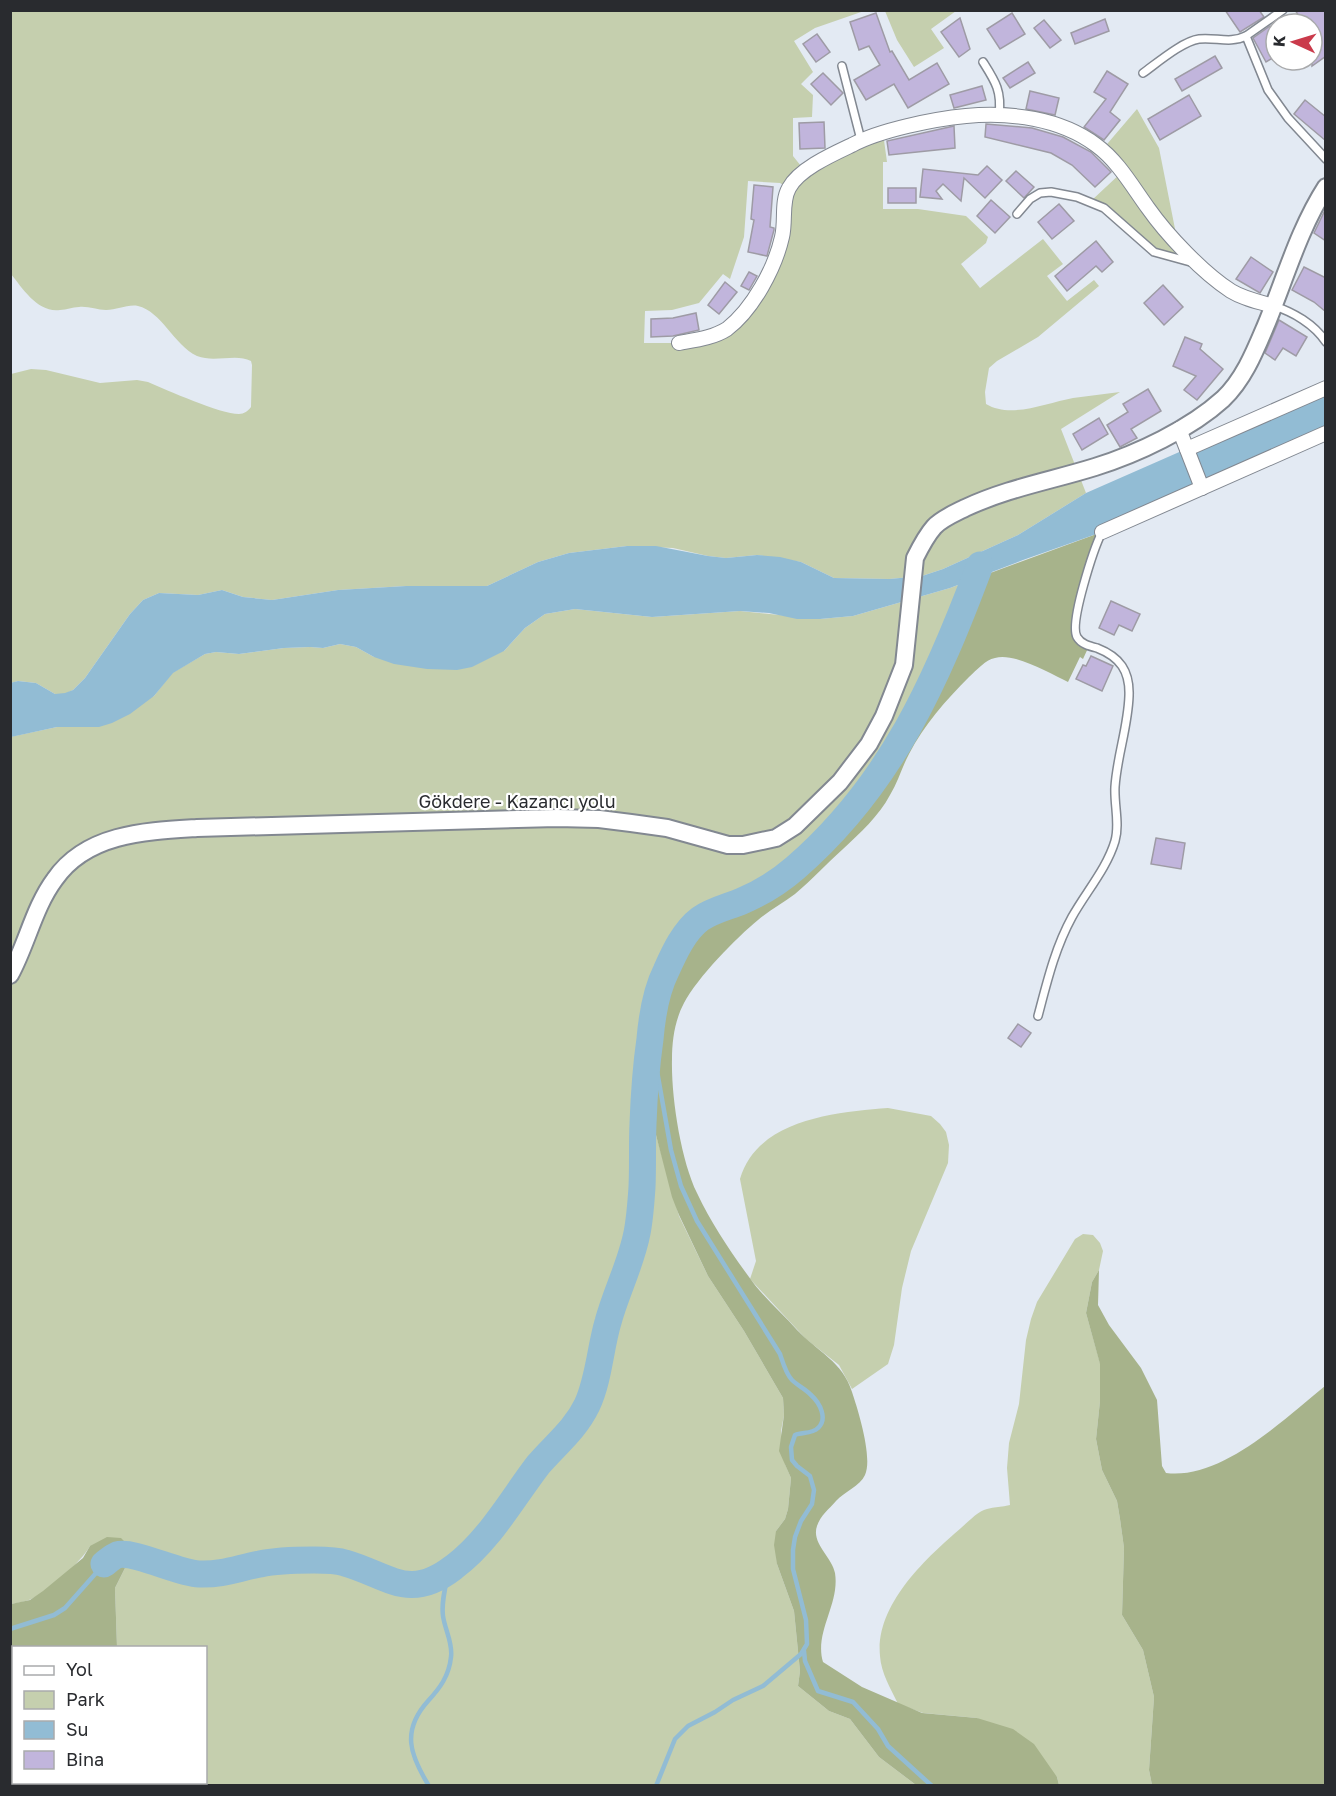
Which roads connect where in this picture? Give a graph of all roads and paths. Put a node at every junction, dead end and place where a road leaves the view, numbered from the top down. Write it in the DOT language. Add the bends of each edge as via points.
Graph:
graph roads {
  1 [pos="1282,10"];
  2 [pos="1246,36"];
  3 [pos="983,62"];
  4 [pos="842,66"];
  5 [pos="1143,72"];
  6 [pos="999,115"];
  7 [pos="861,140"];
  8 [pos="1326,159"];
  9 [pos="1326,187"];
  10 [pos="1017,214"];
  11 [pos="1199,264"];
  12 [pos="1274,306"];
  13 [pos="1326,342"];
  14 [pos="679,343"];
  15 [pos="1326,388"];
  16 [pos="1179,429"];
  17 [pos="1324,437"];
  18 [pos="1189,453"];
  19 [pos="1200,483"];
  20 [pos="1102,532"];
  21 [pos="10,975"];
  22 [pos="1038,1016"];
  1 -- 2 [label="lane"];
  2 -- 5 [label="lane" via="1192,41"];
  2 -- 8 [label="lane" via="1268,90"];
  3 -- 6 [label="lane" via="999,91"];
  4 -- 7 [label="lane"];
  6 -- 7 [label="street" via="955,117"];
  6 -- 11 [label="street" via="1065,127 1097,146 1122,172 1161,225"];
  7 -- 14 [label="street" via="801,174 788,188 783,235 773,266 738,319 712,336"];
  9 -- 12 [label="street, Gökdere - Kazancı yolu" via="1312,211"];
  10 -- 11 [label="lane" via="1040,193 1077,196 1104,208 1154,252"];
  11 -- 12 [label="street" via="1232,292"];
  12 -- 13 [label="lane" via="1303,320"];
  12 -- 16 [label="street, Gökdere - Kazancı yolu" via="1250,362 1233,388"];
  15 -- 18 [label="street"];
  16 -- 18 [label="street"];
  16 -- 21 [label="street, Gökdere - Kazancı yolu" via="1095,467 985,498 935,526 915,558 903,665 884,716 840,783 776,838 743,846 728,845 667,828 599,819 153,830 102,842 70,862 55,878"];
  17 -- 19 [label="street"];
  18 -- 19 [label="street"];
  19 -- 20 [label="street"];
  20 -- 22 [label="lane" via="1075,628 1081,642 1115,657 1129,682 1127,721 1116,777 1117,832 1111,851 1059,945"];
}
